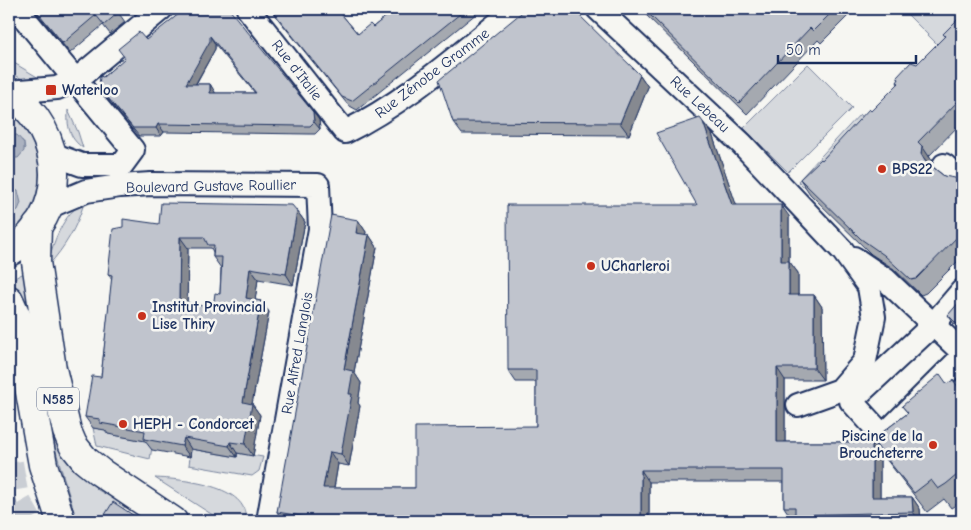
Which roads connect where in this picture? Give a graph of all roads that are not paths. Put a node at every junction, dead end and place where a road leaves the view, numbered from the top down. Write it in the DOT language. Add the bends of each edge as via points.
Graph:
graph roads {
  1 [pos="17,9"];
  2 [pos="161,9"];
  3 [pos="248,9"];
  4 [pos="516,9"];
  5 [pos="598,9"];
  6 [pos="76,80"];
  7 [pos="9,93"];
  8 [pos="345,132"];
  9 [pos="52,154"];
  10 [pos="944,165"];
  11 [pos="962,180"];
  12 [pos="318,185"];
  13 [pos="43,217"];
  14 [pos="843,251"];
  15 [pos="9,252"];
  16 [pos="962,291"];
  17 [pos="9,300"];
  18 [pos="933,325"];
  19 [pos="962,352"];
  20 [pos="962,357"];
  21 [pos="798,405"];
  22 [pos="61,521"];
  23 [pos="173,521"];
  24 [pos="268,521"];
  1 -- 6 [label="street"];
  2 -- 6 [label="street"];
  3 -- 8 [label="street, Rue d'Italie"];
  4 -- 8 [label="street, Rue Zénobe Gramme" via="398,101"];
  5 -- 14 [label="street, Rue Lebeau" via="742,144"];
  6 -- 7 [label="street" via="57,88"];
  6 -- 9 [label="street" via="133,150 122,165 82,165"];
  7 -- 9 [label="main road, N585" via="39,122"];
  9 -- 13 [label="main road, N585" via="54,175"];
  10 -- 11 [label="street"];
  12 -- 13 [label="street, Boulevard Gustave Roullier" via="120,186 86,191"];
  12 -- 24 [label="street, Rue Alfred Langlois" via="320,228"];
  13 -- 15 [label="main road" via="17,248"];
  13 -- 23 [label="main road, N585" via="36,262 52,369 73,446 100,472"];
  14 -- 18 [label="street" via="885,279"];
  14 -- 21 [label="street" via="869,287 874,317 865,361 840,390"];
  16 -- 18 [label="street"];
  17 -- 22 [label="main road" via="18,320 43,465"];
  18 -- 19 [label="street"];
  18 -- 20 [label="street" via="852,401 883,436"];
}
